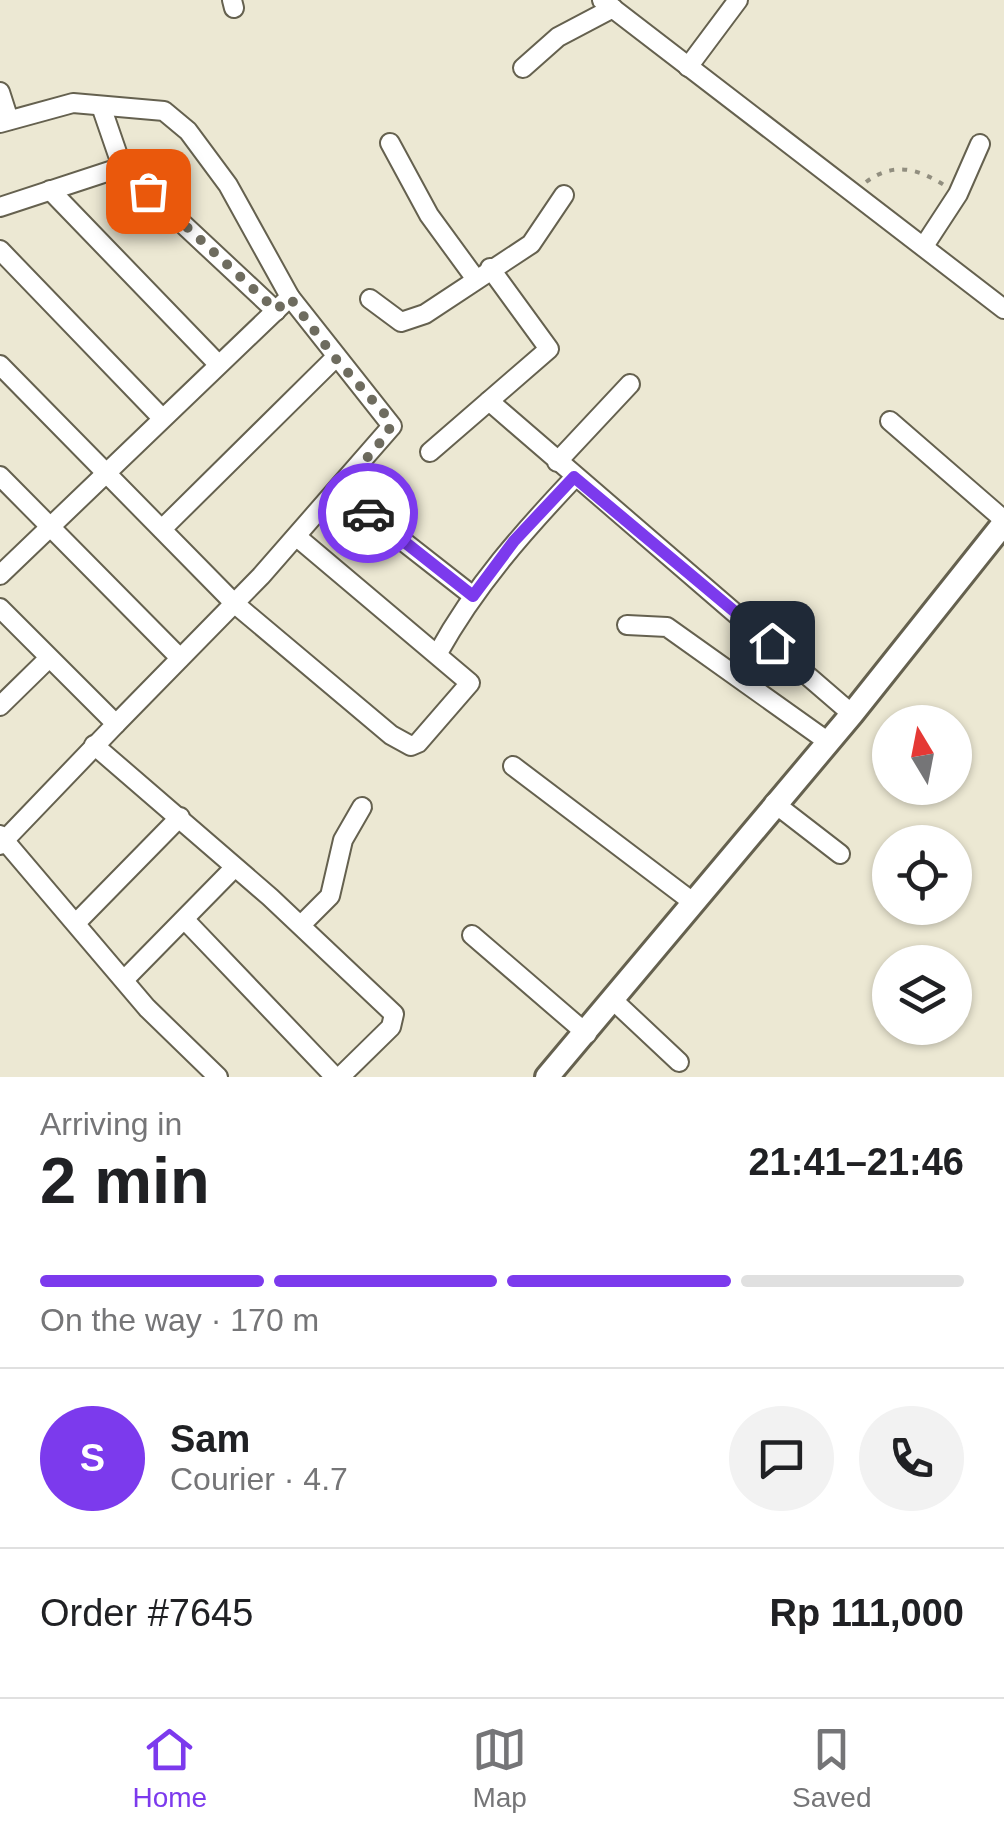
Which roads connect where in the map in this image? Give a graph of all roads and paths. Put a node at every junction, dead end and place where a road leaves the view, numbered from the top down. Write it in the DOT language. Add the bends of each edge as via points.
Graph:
graph roads {
  1 [pos="738,0"];
  2 [pos="608,4"];
  3 [pos="688,66"];
  4 [pos="523,68"];
  5 [pos="0,92"];
  6 [pos="102,106"];
  7 [pos="4,121"];
  8 [pos="390,143"];
  9 [pos="980,144"];
  10 [pos="122,167"];
  11 [pos="50,190"];
  12 [pos="856,193"];
  13 [pos="958,194"];
  14 [pos="564,195"];
  15 [pos="0,207"];
  16 [pos="924,246"];
  17 [pos="0,250"];
  18 [pos="483,273"];
  19 [pos="370,298"];
  20 [pos="283,304"];
  21 [pos="1004,309"];
  22 [pos="335,358"];
  23 [pos="218,364"];
  24 [pos="0,365"];
  25 [pos="630,384"];
  26 [pos="489,401"];
  27 [pos="162,418"];
  28 [pos="890,420"];
  29 [pos="430,452"];
  30 [pos="557,462"];
  31 [pos="106,472"];
  32 [pos="0,476"];
  33 [pos="574,477"];
  34 [pos="339,491"];
  35 [pos="1004,522"];
  36 [pos="48,527"];
  37 [pos="162,529"];
  38 [pos="297,537"];
  39 [pos="0,575"];
  40 [pos="473,596"];
  41 [pos="234,603"];
  42 [pos="0,608"];
  43 [pos="627,625"];
  44 [pos="438,653"];
  45 [pos="180,658"];
  46 [pos="48,660"];
  47 [pos="0,706"];
  48 [pos="852,714"];
  49 [pos="116,724"];
  50 [pos="827,742"];
  51 [pos="94,745"];
  52 [pos="513,766"];
  53 [pos="774,803"];
  54 [pos="362,807"];
  55 [pos="180,817"];
  56 [pos="2,840"];
  57 [pos="840,854"];
  58 [pos="234,868"];
  59 [pos="694,903"];
  60 [pos="77,922"];
  61 [pos="186,922"];
  62 [pos="302,925"];
  63 [pos="472,936"];
  64 [pos="124,980"];
  65 [pos="614,1001"];
  66 [pos="587,1034"];
  67 [pos="679,1062"];
  68 [pos="218,1077"];
  69 [pos="338,1077"];
  70 [pos="547,1077"];
  1 -- 3 [label="street"];
  2 -- 3 [label="street"];
  2 -- 4 [label="street"];
  3 -- 12 [label="street"];
  5 -- 7 [label="street"];
  6 -- 7 [label="street" via="72,103"];
  6 -- 10 [label="street"];
  6 -- 20 [label="street" via="164,111 188,130 228,185"];
  8 -- 18 [label="street" via="429,215"];
  9 -- 13 [label="street"];
  10 -- 11 [label="street"];
  10 -- 20 [label="street"];
  11 -- 15 [label="street"];
  11 -- 23 [label="street"];
  12 -- 13 [label="path" via="869,179 900,168 920,170"];
  12 -- 16 [label="street"];
  13 -- 16 [label="street"];
  14 -- 18 [label="street" via="531,244"];
  16 -- 21 [label="street"];
  17 -- 27 [label="street"];
  18 -- 19 [label="street" via="412,320 392,318"];
  18 -- 26 [label="street" via="549,349"];
  20 -- 22 [label="street"];
  20 -- 23 [label="street"];
  22 -- 34 [label="street" via="392,426"];
  22 -- 37 [label="street"];
  23 -- 27 [label="street"];
  24 -- 31 [label="street"];
  25 -- 30 [label="street"];
  26 -- 29 [label="street"];
  26 -- 30 [label="street"];
  27 -- 31 [label="street"];
  28 -- 35 [label="street"];
  30 -- 33 [label="street"];
  31 -- 36 [label="street"];
  31 -- 37 [label="street"];
  32 -- 36 [label="street"];
  33 -- 40 [label="street"];
  33 -- 48 [label="street"];
  34 -- 38 [label="street"];
  34 -- 40 [label="street"];
  35 -- 48 [label="street"];
  36 -- 39 [label="street"];
  36 -- 45 [label="street"];
  37 -- 41 [label="street"];
  38 -- 41 [label="street"];
  38 -- 44 [label="street"];
  40 -- 44 [label="street"];
  41 -- 44 [label="street" via="411,746 469,689"];
  41 -- 45 [label="street"];
  42 -- 46 [label="street"];
  43 -- 50 [label="street" via="667,627"];
  45 -- 49 [label="street"];
  46 -- 47 [label="street"];
  46 -- 49 [label="street"];
  48 -- 50 [label="street"];
  49 -- 51 [label="street"];
  50 -- 53 [label="street"];
  51 -- 55 [label="street"];
  51 -- 56 [label="street"];
  52 -- 59 [label="street"];
  53 -- 57 [label="street"];
  53 -- 59 [label="street"];
  54 -- 62 [label="street" via="344,840 330,896"];
  55 -- 58 [label="street"];
  55 -- 60 [label="street"];
  56 -- 60 [label="street"];
  58 -- 61 [label="street"];
  58 -- 62 [label="street"];
  59 -- 65 [label="street"];
  60 -- 64 [label="street"];
  61 -- 64 [label="street"];
  61 -- 69 [label="street"];
  62 -- 69 [label="street" via="395,1018"];
  63 -- 66 [label="street"];
  64 -- 68 [label="street"];
  65 -- 66 [label="street"];
  65 -- 67 [label="street"];
  66 -- 70 [label="street"];
}
